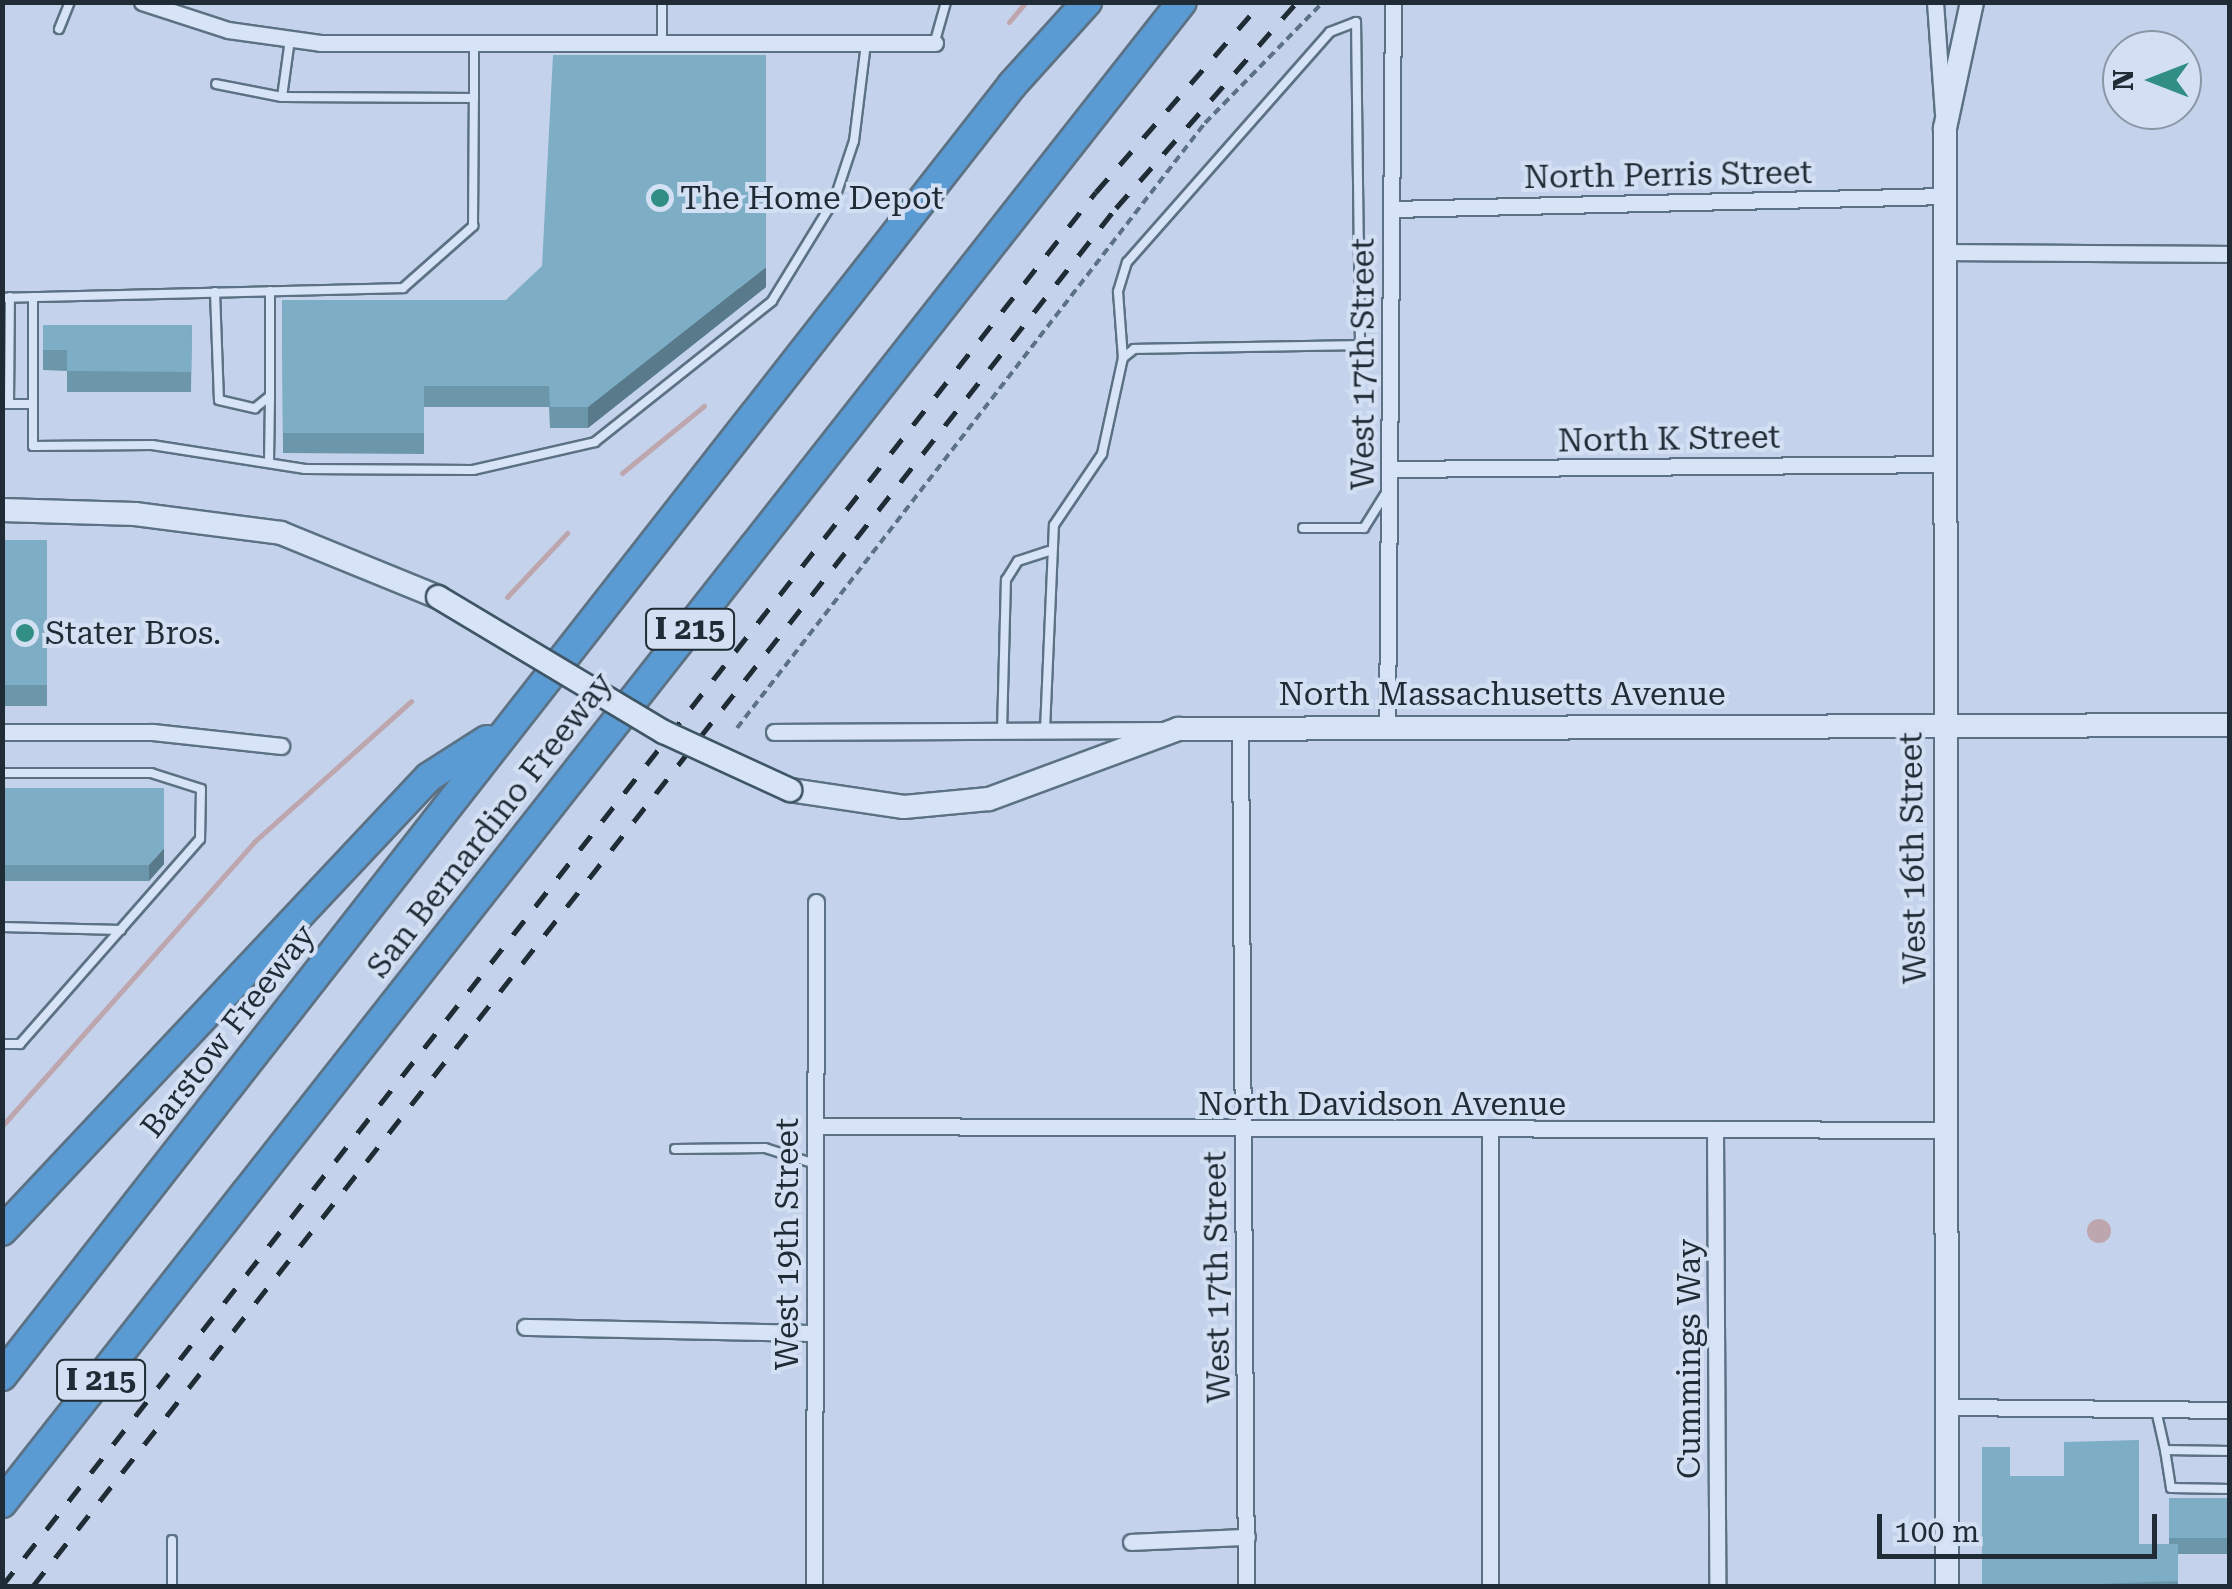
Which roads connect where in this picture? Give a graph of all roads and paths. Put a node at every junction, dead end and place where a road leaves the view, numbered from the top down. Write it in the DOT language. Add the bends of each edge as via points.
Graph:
graph roads {
  1 [pos="70,2"];
  2 [pos="142,2"];
  3 [pos="662,2"];
  4 [pos="946,2"];
  5 [pos="1087,2"];
  6 [pos="1182,2"];
  7 [pos="1323,2"];
  8 [pos="1393,2"];
  9 [pos="1935,2"];
  10 [pos="1972,2"];
  11 [pos="59,29"];
  12 [pos="290,38"];
  13 [pos="474,42"];
  14 [pos="662,43"];
  15 [pos="866,43"];
  16 [pos="934,43"];
  17 [pos="216,84"];
  18 [pos="282,97"];
  19 [pos="474,98"];
  20 [pos="1945,128"];
  21 [pos="1946,196"];
  22 [pos="1391,209"];
  23 [pos="1946,252"];
  24 [pos="2230,254"];
  25 [pos="270,291"];
  26 [pos="216,292"];
  27 [pos="6,297"];
  28 [pos="34,297"];
  29 [pos="1122,358"];
  30 [pos="270,396"];
  31 [pos="6,404"];
  32 [pos="33,404"];
  33 [pos="270,462"];
  34 [pos="1948,464"];
  35 [pos="1390,469"];
  36 [pos="1390,487"];
  37 [pos="2,510"];
  38 [pos="1303,528"];
  39 [pos="1048,551"];
  40 [pos="1944,724"];
  41 [pos="2230,725"];
  42 [pos="1387,727"];
  43 [pos="506,728"];
  44 [pos="737,728"];
  45 [pos="1240,728"];
  46 [pos="1002,730"];
  47 [pos="1045,730"];
  48 [pos="1178,730"];
  49 [pos="2,732"];
  50 [pos="774,732"];
  51 [pos="281,746"];
  52 [pos="2,772"];
  53 [pos="816,902"];
  54 [pos="2,927"];
  55 [pos="121,930"];
  56 [pos="2,1044"];
  57 [pos="815,1126"];
  58 [pos="1716,1130"];
  59 [pos="1949,1130"];
  60 [pos="1243,1132"];
  61 [pos="1490,1132"];
  62 [pos="675,1149"];
  63 [pos="815,1164"];
  64 [pos="2,1231"];
  65 [pos="525,1327"];
  66 [pos="814,1333"];
  67 [pos="2,1376"];
  68 [pos="1949,1407"];
  69 [pos="2156,1410"];
  70 [pos="2230,1410"];
  71 [pos="2165,1450"];
  72 [pos="2230,1451"];
  73 [pos="2230,1489"];
  74 [pos="2,1503"];
  75 [pos="1247,1538"];
  76 [pos="172,1540"];
  77 [pos="1130,1542"];
  78 [pos="172,1586"];
  79 [pos="814,1586"];
  80 [pos="1246,1586"];
  81 [pos="1490,1586"];
  82 [pos="1717,1586"];
  83 [pos="1948,1586"];
  1 -- 11 [label="lane"];
  2 -- 12 [label="street"];
  3 -- 14 [label="lane"];
  4 -- 16 [label="lane"];
  5 -- 43 [label="highway, San Bernardino Freeway / I 215"];
  6 -- 74 [label="highway, San Bernardino Freeway / I 215"];
  7 -- 44 [label="path" via="1193,138"];
  8 -- 22 [label="street, West 17th Street"];
  9 -- 20 [label="street, West 16th Street"];
  10 -- 20 [label="street, West 16th Street"];
  12 -- 13 [label="street"];
  12 -- 18 [label="lane"];
  13 -- 14 [label="street"];
  13 -- 19 [label="lane"];
  14 -- 15 [label="street"];
  15 -- 16 [label="street"];
  15 -- 33 [label="lane" via="854,141 835,198 772,300 595,442 472,470"];
  17 -- 18 [label="lane"];
  18 -- 19 [label="lane"];
  19 -- 25 [label="lane" via="473,226 403,288"];
  20 -- 21 [label="street, West 16th Street"];
  21 -- 22 [label="street, North Perris Street"];
  21 -- 23 [label="street, West 16th Street"];
  22 -- 35 [label="street, West 17th Street"];
  23 -- 24 [label="street"];
  23 -- 34 [label="street, West 16th Street"];
  25 -- 26 [label="lane"];
  25 -- 30 [label="lane"];
  26 -- 28 [label="lane"];
  26 -- 30 [label="lane" via="220,400 254,408"];
  27 -- 28 [label="lane"];
  27 -- 31 [label="lane"];
  28 -- 32 [label="lane"];
  29 -- 29 [label="lane" via="1134,349 1360,345 1356,22 1330,32 1127,262 1118,292"];
  29 -- 39 [label="lane" via="1102,454 1054,525"];
  30 -- 33 [label="lane"];
  31 -- 32 [label="lane"];
  32 -- 33 [label="lane" via="33,446 152,445"];
  34 -- 35 [label="street, North K Street"];
  34 -- 40 [label="street, West 16th Street"];
  35 -- 36 [label="street, West 17th Street"];
  36 -- 38 [label="lane" via="1364,528"];
  36 -- 42 [label="street, West 17th Street"];
  37 -- 48 [label="street, bridge" via="135,514 281,533 438,597 664,732 790,790 904,807 989,799"];
  39 -- 46 [label="lane" via="1018,561 1006,580"];
  39 -- 47 [label="lane"];
  40 -- 41 [label="street, North Massachusetts Avenue"];
  40 -- 42 [label="street, North Massachusetts Avenue"];
  40 -- 59 [label="street, West 16th Street"];
  42 -- 45 [label="street, North Massachusetts Avenue"];
  43 -- 64 [label="highway" via="429,777"];
  43 -- 67 [label="highway, Barstow Freeway / I 215"];
  45 -- 48 [label="street, North Massachusetts Avenue"];
  45 -- 60 [label="street, West 17th Street"];
  46 -- 47 [label="street, North Massachusetts Avenue"];
  46 -- 50 [label="street, North Massachusetts Avenue"];
  47 -- 48 [label="street, North Massachusetts Avenue"];
  49 -- 51 [label="street" via="153,732"];
  52 -- 55 [label="lane" via="151,772 201,789 200,839"];
  53 -- 57 [label="street, West 19th Street"];
  54 -- 55 [label="lane"];
  55 -- 56 [label="lane" via="20,1044"];
  57 -- 60 [label="street, North Davidson Avenue"];
  57 -- 63 [label="street, West 19th Street"];
  58 -- 59 [label="street, North Davidson Avenue"];
  58 -- 61 [label="street, North Davidson Avenue"];
  58 -- 82 [label="street, Cummings Way"];
  59 -- 68 [label="street, West 16th Street"];
  60 -- 61 [label="street, North Davidson Avenue"];
  60 -- 75 [label="street, West 17th Street"];
  61 -- 81 [label="street"];
  62 -- 63 [label="lane" via="765,1148"];
  63 -- 66 [label="street, West 19th Street"];
  65 -- 66 [label="street"];
  66 -- 79 [label="street, West 19th Street"];
  68 -- 69 [label="street"];
  68 -- 83 [label="street, West 16th Street"];
  69 -- 70 [label="street"];
  69 -- 71 [label="lane"];
  71 -- 72 [label="lane"];
  71 -- 73 [label="lane" via="2171,1488"];
  75 -- 77 [label="street"];
  75 -- 80 [label="street, West 17th Street"];
  76 -- 78 [label="lane"];
}
